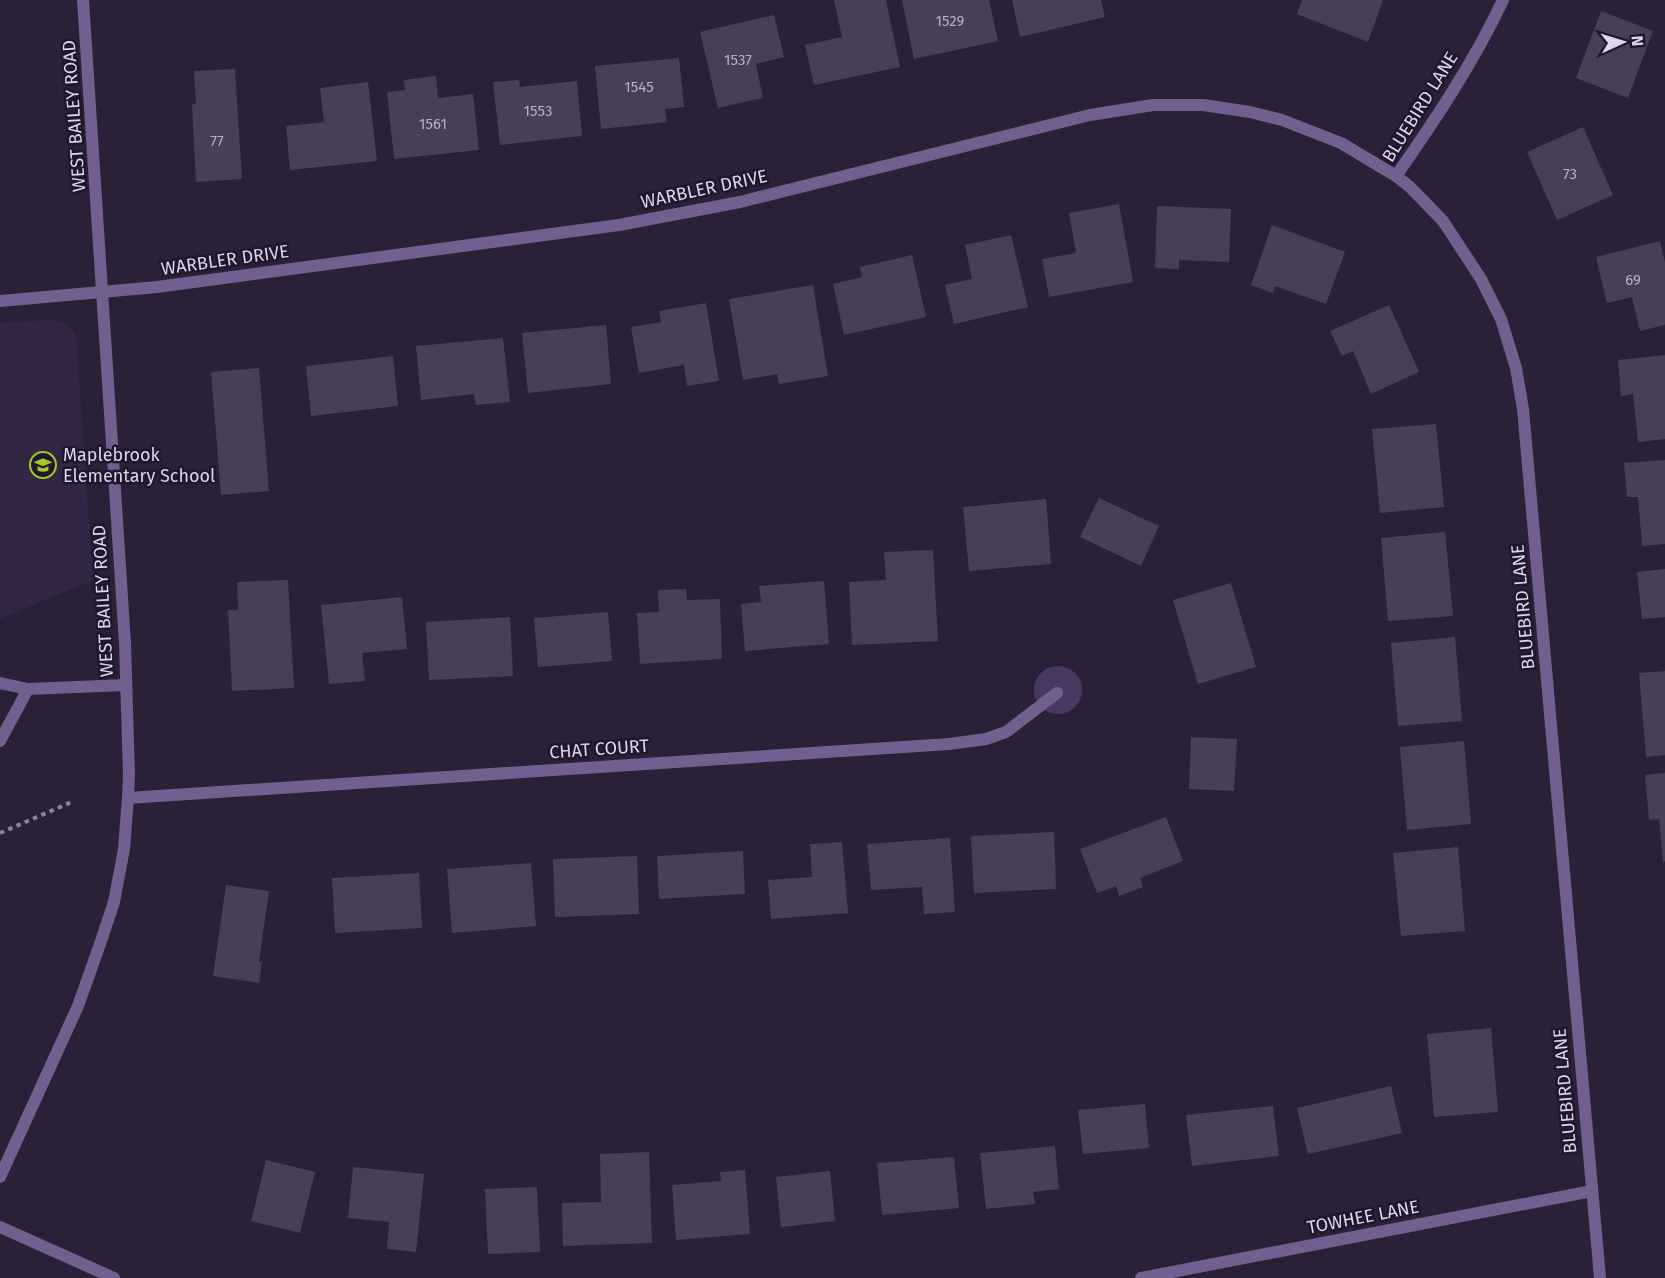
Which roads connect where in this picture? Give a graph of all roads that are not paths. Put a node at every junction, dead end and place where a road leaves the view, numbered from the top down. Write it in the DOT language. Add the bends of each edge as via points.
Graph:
graph roads {
  1 [pos="84,0"];
  2 [pos="1503,0"];
  3 [pos="1396,176"];
  4 [pos="103,291"];
  5 [pos="0,300"];
  6 [pos="0,682"];
  7 [pos="126,685"];
  8 [pos="28,689"];
  9 [pos="1058,693"];
  10 [pos="0,741"];
  11 [pos="128,798"];
  12 [pos="0,1177"];
  13 [pos="1592,1191"];
  14 [pos="0,1227"];
  15 [pos="114,1278"];
  16 [pos="1141,1278"];
  17 [pos="1600,1278"];
  1 -- 4 [label="street, WEST BAILEY ROAD"];
  2 -- 3 [label="street, BLUEBIRD LANE" via="1449,98"];
  3 -- 4 [label="street, WARBLER DRIVE" via="1341,143 1282,120 1203,105 1153,105 1090,115 740,202 619,225"];
  3 -- 13 [label="street, BLUEBIRD LANE" via="1443,222 1481,279 1501,318 1523,409"];
  4 -- 5 [label="street, WARBLER DRIVE"];
  4 -- 7 [label="street, WEST BAILEY ROAD"];
  6 -- 8 [label="street"];
  7 -- 8 [label="street"];
  7 -- 11 [label="street, WEST BAILEY ROAD"];
  8 -- 10 [label="street"];
  9 -- 11 [label="street, CHAT COURT" via="1006,732 949,744"];
  11 -- 12 [label="street, WEST BAILEY ROAD" via="114,902 100,944 78,1006"];
  13 -- 16 [label="street, TOWHEE LANE"];
  13 -- 17 [label="street, BLUEBIRD LANE"];
  14 -- 15 [label="street"];
}
